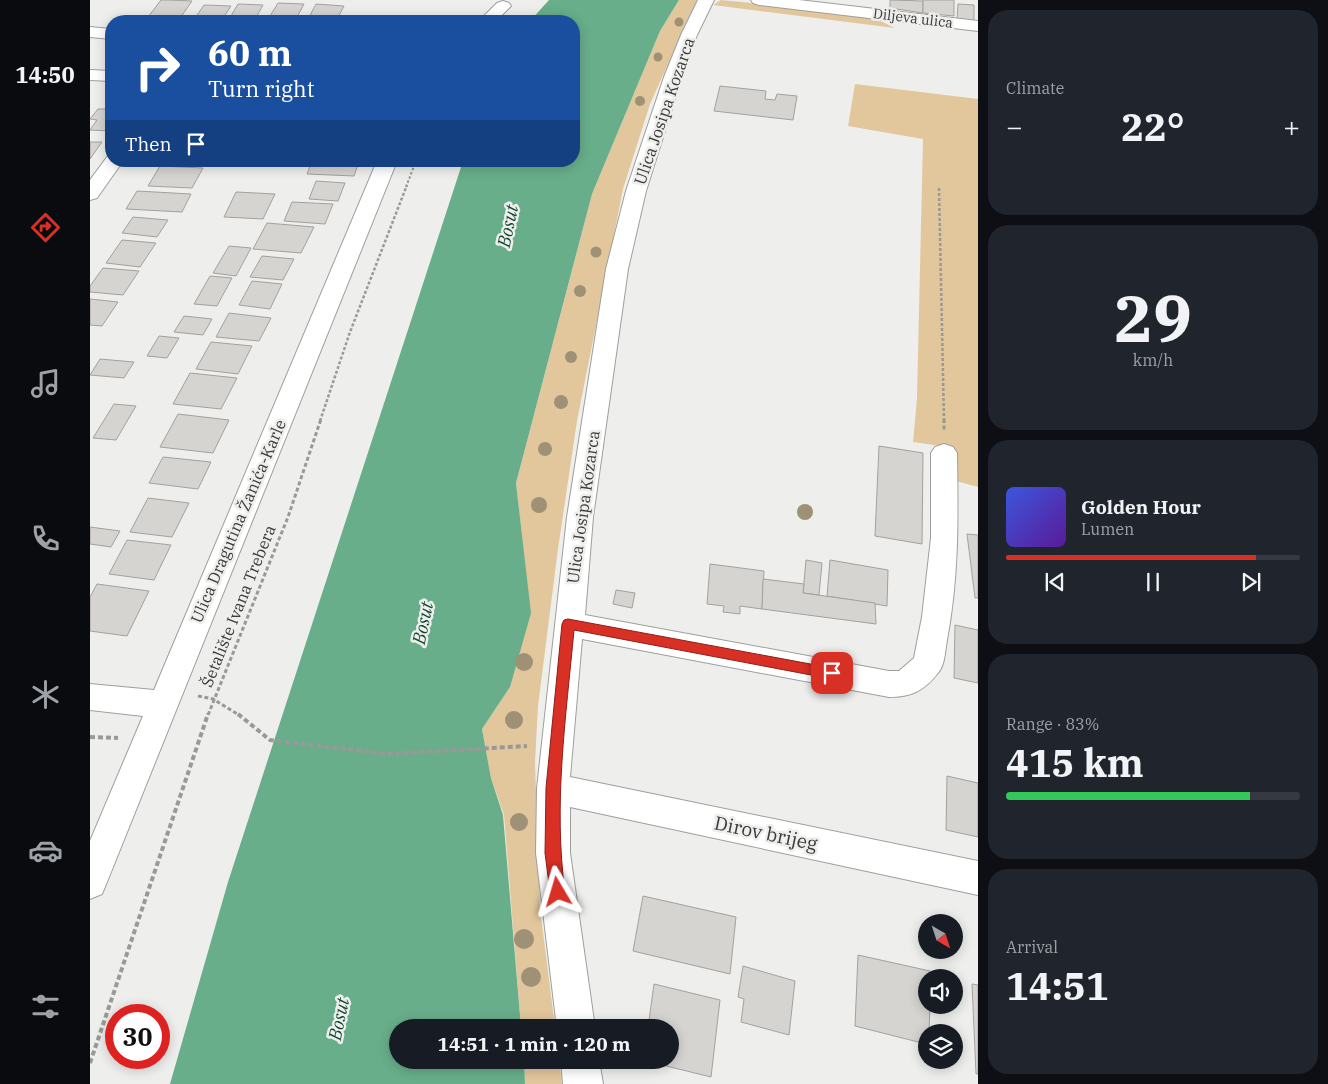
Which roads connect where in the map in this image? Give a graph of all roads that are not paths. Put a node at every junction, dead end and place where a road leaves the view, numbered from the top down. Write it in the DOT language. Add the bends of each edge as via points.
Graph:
graph roads {
  1 [pos="706,0"];
  2 [pos="760,0"];
  3 [pos="503,6"];
  4 [pos="493,15"];
  5 [pos="978,26"];
  6 [pos="90,32"];
  7 [pos="105,33"];
  8 [pos="90,75"];
  9 [pos="105,76"];
  10 [pos="110,167"];
  11 [pos="385,167"];
  12 [pos="90,194"];
  13 [pos="944,453"];
  14 [pos="568,624"];
  15 [pos="90,697"];
  16 [pos="166,697"];
  17 [pos="553,788"];
  18 [pos="978,878"];
  19 [pos="90,882"];
  20 [pos="575,1019"];
  21 [pos="581,1069"];
  22 [pos="583,1084"];
  1 -- 14 [label="street, Ulica Josipa Kozarca" via="673,77 636,191 617,269 580,517"];
  2 -- 5 [label="street, Diljeva ulica"];
  3 -- 4 [label="street"];
  6 -- 7 [label="street"];
  8 -- 9 [label="street"];
  10 -- 12 [label="street"];
  11 -- 16 [label="street, Ulica Dragutina Žanića-Karle"];
  13 -- 14 [label="street" via="945,538 938,617 928,664 906,684 888,684"];
  14 -- 17 [label="street, Ulica Josipa Kozarca"];
  15 -- 16 [label="street"];
  16 -- 19 [label="street, Ulica Dragutina Žanića-Karle"];
  17 -- 18 [label="street, Dirov brijeg"];
  17 -- 20 [label="street, Ulica Josipa Kozarca" via="552,853"];
  21 -- 22 [label="street"];
}
